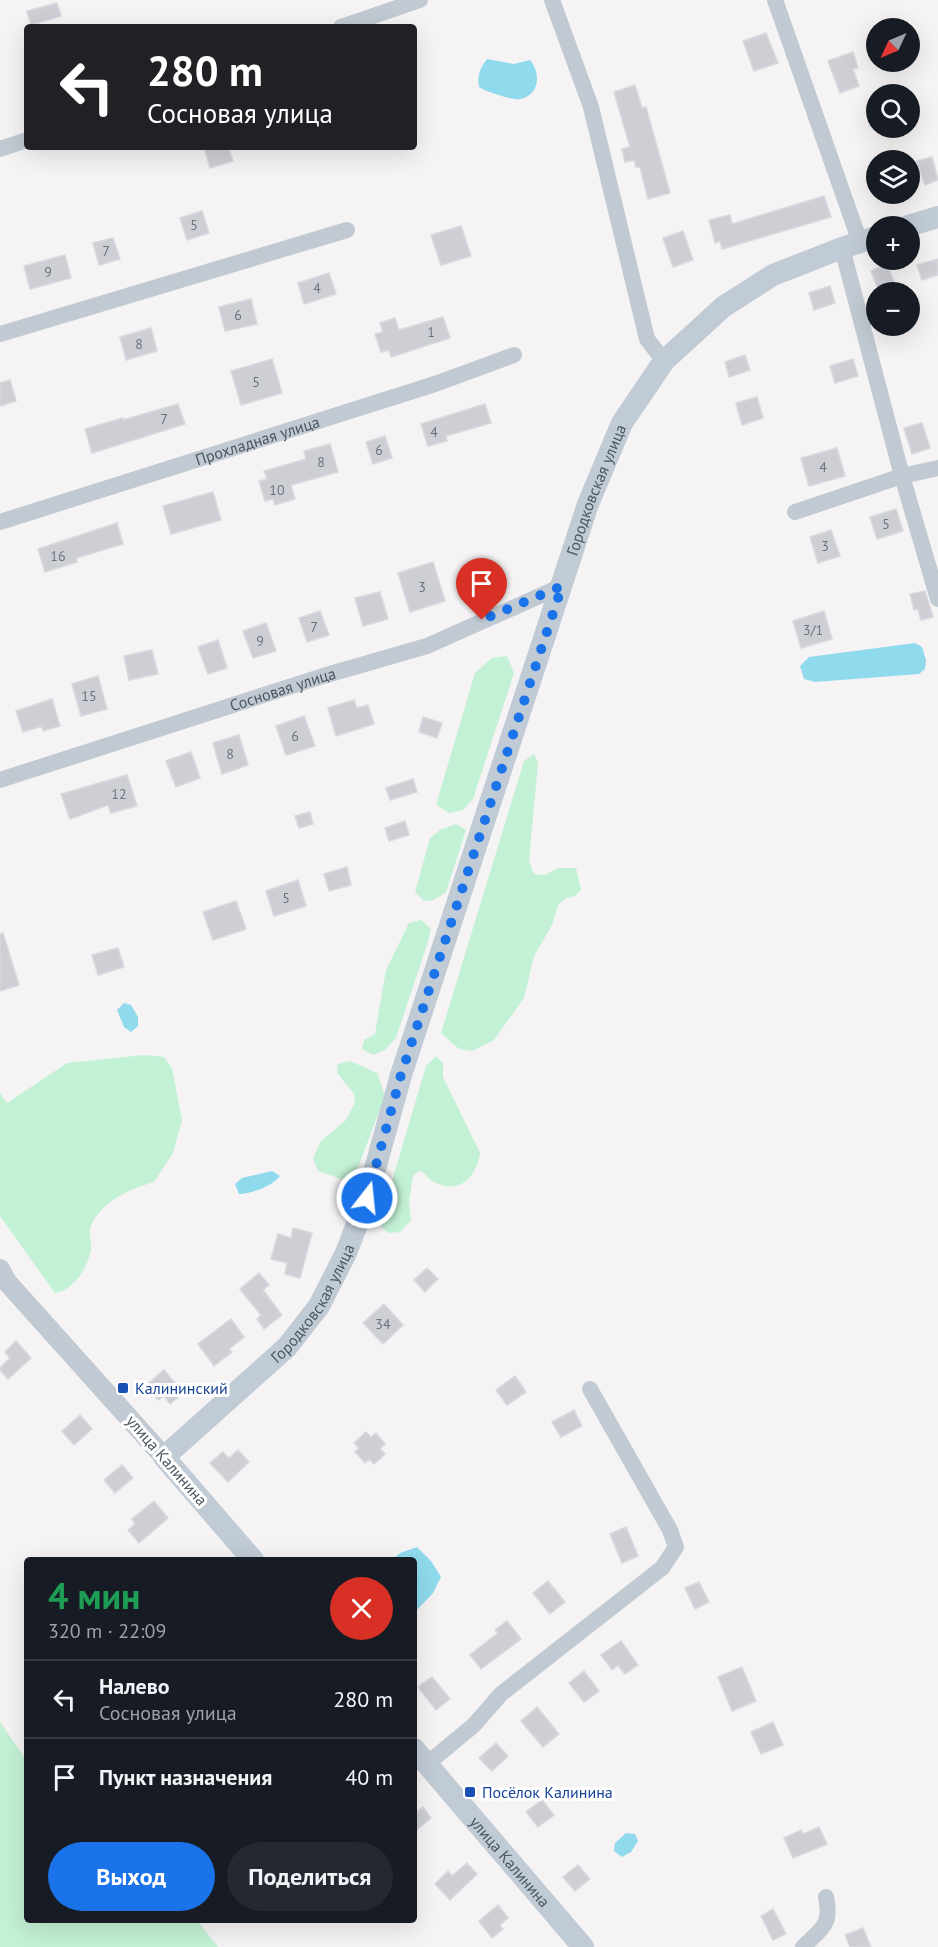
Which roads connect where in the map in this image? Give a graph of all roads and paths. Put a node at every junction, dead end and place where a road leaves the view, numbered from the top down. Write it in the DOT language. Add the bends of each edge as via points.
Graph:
graph roads {
  1 [pos="420,0"];
  2 [pos="552,0"];
  3 [pos="775,0"];
  4 [pos="350,24"];
  5 [pos="24,141"];
  6 [pos="0,149"];
  7 [pos="938,217"];
  8 [pos="920,222"];
  9 [pos="347,230"];
  10 [pos="859,242"];
  11 [pos="0,334"];
  12 [pos="514,355"];
  13 [pos="664,361"];
  14 [pos="938,468"];
  15 [pos="902,476"];
  16 [pos="795,512"];
  17 [pos="0,522"];
  18 [pos="562,586"];
  19 [pos="938,599"];
  20 [pos="0,780"];
  21 [pos="2,1276"];
  22 [pos="590,1389"];
  23 [pos="164,1457"];
  24 [pos="250,1557"];
  25 [pos="421,1756"];
  26 [pos="826,1896"];
  27 [pos="583,1947"];
  28 [pos="803,1947"];
  1 -- 4 [label="street"];
  2 -- 13 [label="street" via="591,107 647,339"];
  3 -- 10 [label="street"];
  5 -- 6 [label="street"];
  7 -- 8 [label="main road"];
  9 -- 11 [label="street"];
  10 -- 13 [label="main road, Городковская улица" via="773,275 723,308"];
  10 -- 15 [label="street"];
  12 -- 17 [label="street, Прохладная улица" via="435,384"];
  13 -- 18 [label="main road, Городковская улица" via="622,423 588,504"];
  14 -- 15 [label="street"];
  15 -- 16 [label="street"];
  15 -- 19 [label="street"];
  18 -- 20 [label="street, Сосновая улица" via="428,646"];
  18 -- 23 [label="main road, Городковская улица" via="401,1075 367,1198 346,1253 319,1306 287,1347"];
  21 -- 23 [label="street, улица Калинина"];
  22 -- 25 [label="street" via="676,1547 662,1568 501,1694 474,1725"];
  23 -- 24 [label="main road, улица Калинина"];
  25 -- 27 [label="main road, улица Калинина"];
  26 -- 28 [label="street" via="829,1912 825,1924"];
}
